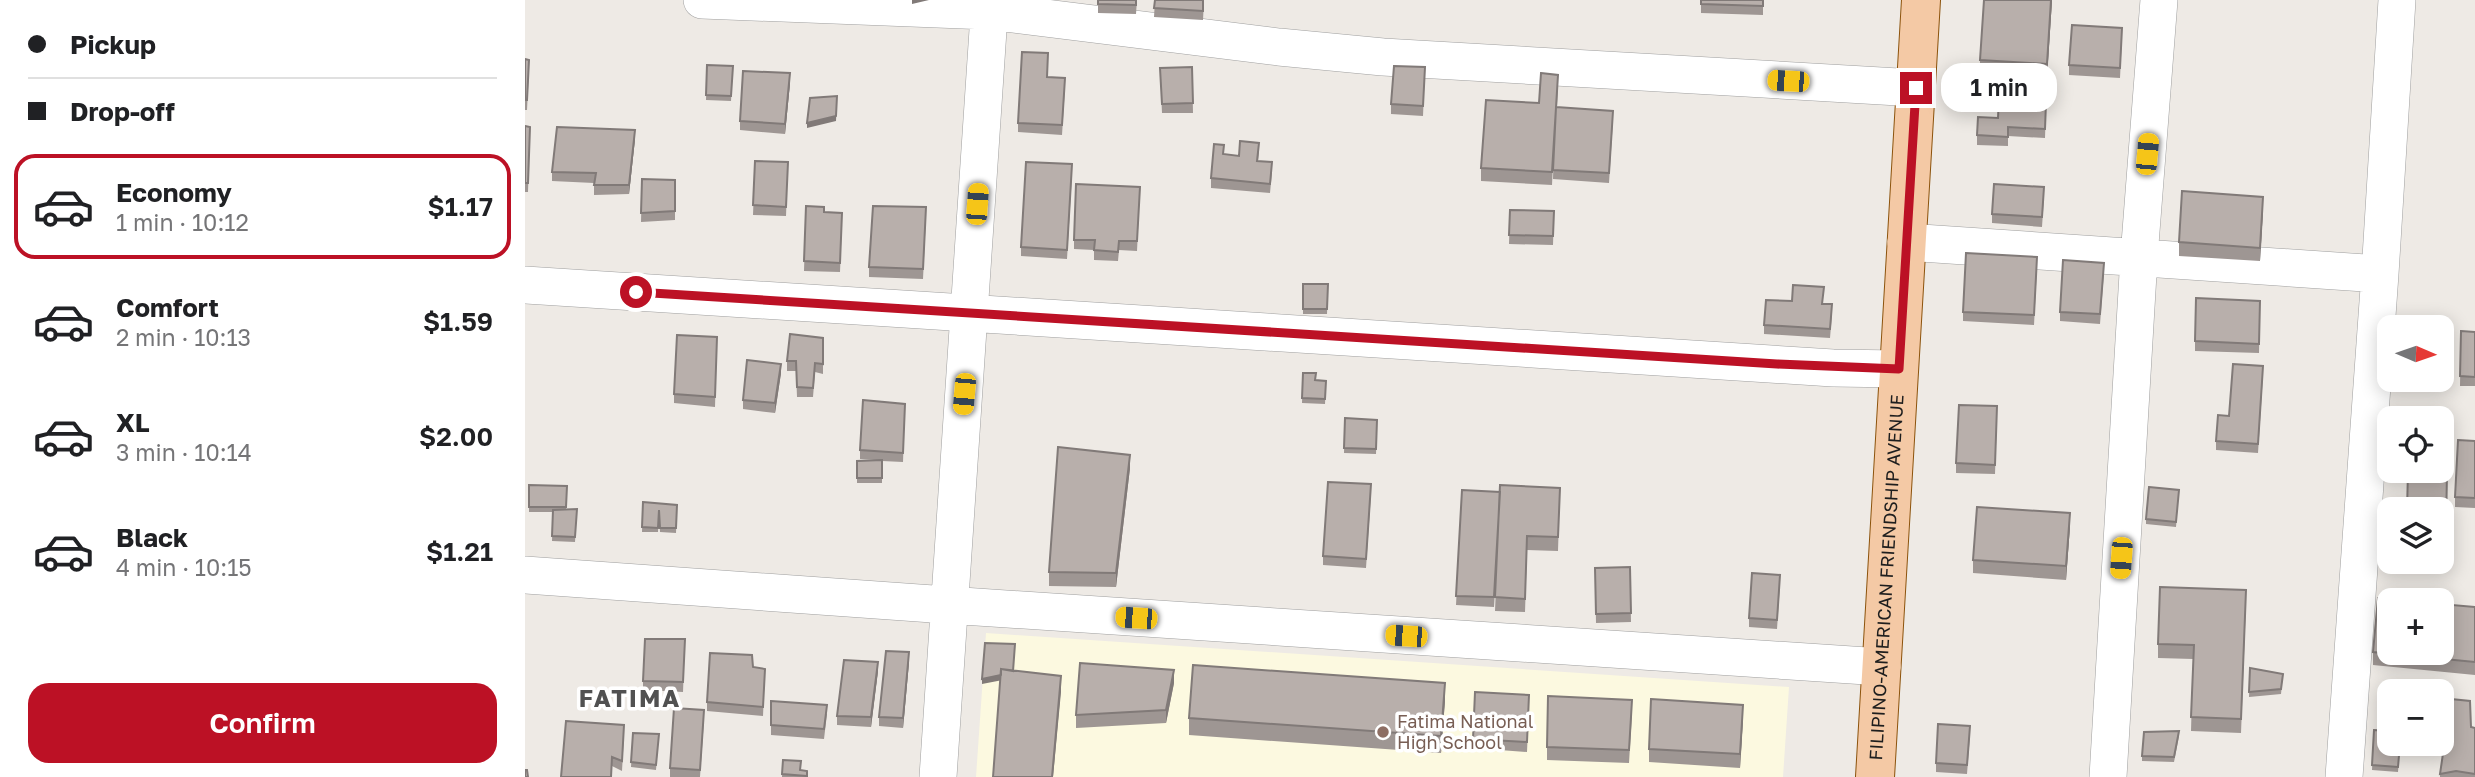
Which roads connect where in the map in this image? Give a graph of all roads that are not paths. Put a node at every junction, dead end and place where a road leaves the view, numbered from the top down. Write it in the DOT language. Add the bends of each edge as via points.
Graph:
graph roads {
  1 [pos="702,0"];
  2 [pos="1921,0"];
  3 [pos="2159,0"];
  4 [pos="2397,0"];
  5 [pos="990,6"];
  6 [pos="1916,88"];
  7 [pos="1906,242"];
  8 [pos="2139,257"];
  9 [pos="2380,274"];
  10 [pos="525,285"];
  11 [pos="970,314"];
  12 [pos="1899,369"];
  13 [pos="525,575"];
  14 [pos="947,605"];
  15 [pos="1882,667"];
  16 [pos="938,777"];
  17 [pos="1875,777"];
  18 [pos="2108,777"];
  19 [pos="2344,777"];
  1 -- 5 [label="street"];
  2 -- 6 [label="main road, FILIPINO-AMERICAN FRIENDSHIP AVENUE"];
  3 -- 8 [label="street"];
  4 -- 9 [label="street"];
  5 -- 6 [label="street" via="1252,44 1383,57"];
  5 -- 11 [label="street"];
  6 -- 7 [label="main road, FILIPINO-AMERICAN FRIENDSHIP AVENUE"];
  7 -- 8 [label="street"];
  7 -- 12 [label="main road, FILIPINO-AMERICAN FRIENDSHIP AVENUE"];
  8 -- 9 [label="street"];
  8 -- 18 [label="street"];
  9 -- 19 [label="street"];
  10 -- 11 [label="street"];
  11 -- 12 [label="street"];
  11 -- 14 [label="street"];
  12 -- 15 [label="main road, FILIPINO-AMERICAN FRIENDSHIP AVENUE"];
  13 -- 14 [label="street"];
  14 -- 15 [label="street"];
  14 -- 16 [label="street"];
  15 -- 17 [label="main road, FILIPINO-AMERICAN FRIENDSHIP AVENUE"];
}
